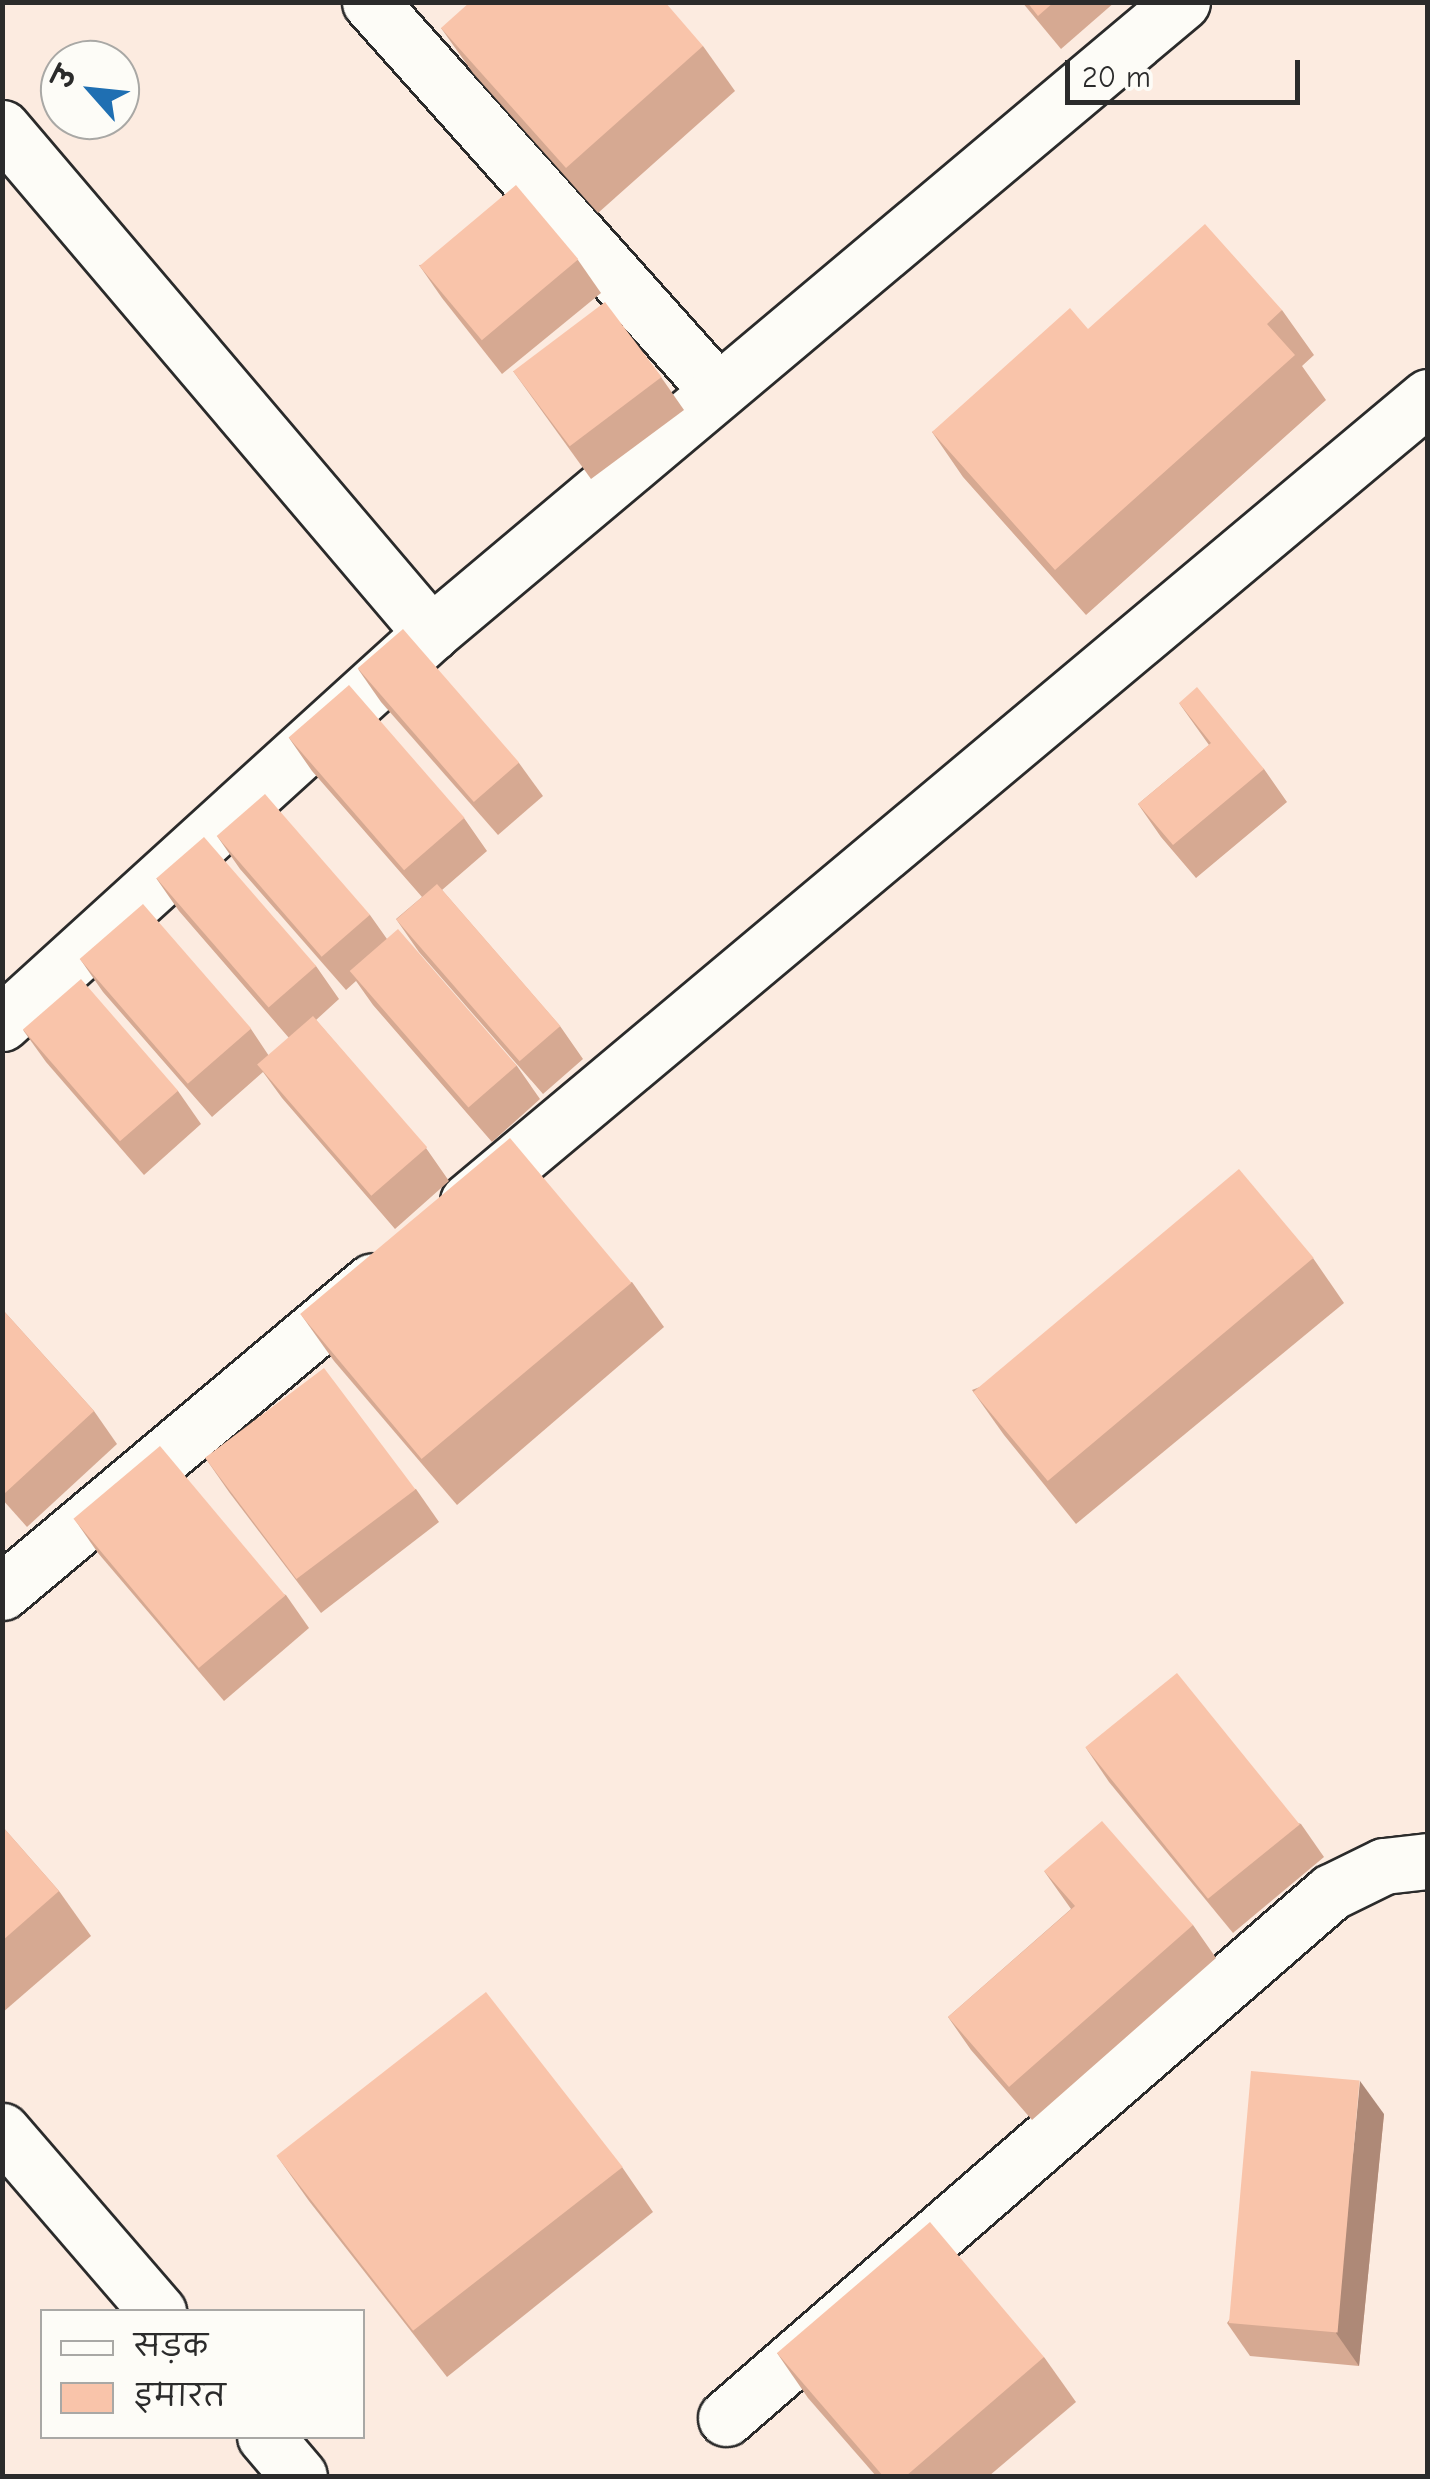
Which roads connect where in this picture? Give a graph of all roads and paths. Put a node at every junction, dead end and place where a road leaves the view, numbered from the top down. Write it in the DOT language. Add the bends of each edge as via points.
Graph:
graph roads {
  1 [pos="370,2"];
  2 [pos="1182,2"];
  3 [pos="2,128"];
  4 [pos="718,391"];
  5 [pos="1428,398"];
  6 [pos="431,633"];
  7 [pos="2,1023"];
  8 [pos="2,1592"];
  9 [pos="1428,1861"];
  10 [pos="2,2131"];
  11 [pos="155,2309"];
  12 [pos="726,2418"];
  13 [pos="268,2439"];
  14 [pos="299,2476"];
  1 -- 4 [label="street"];
  2 -- 4 [label="street"];
  3 -- 6 [label="street"];
  4 -- 6 [label="street"];
  5 -- 8 [label="street"];
  6 -- 7 [label="street"];
  9 -- 12 [label="street" via="1384,1866 1331,1892"];
  10 -- 11 [label="street"];
  13 -- 14 [label="street"];
}
